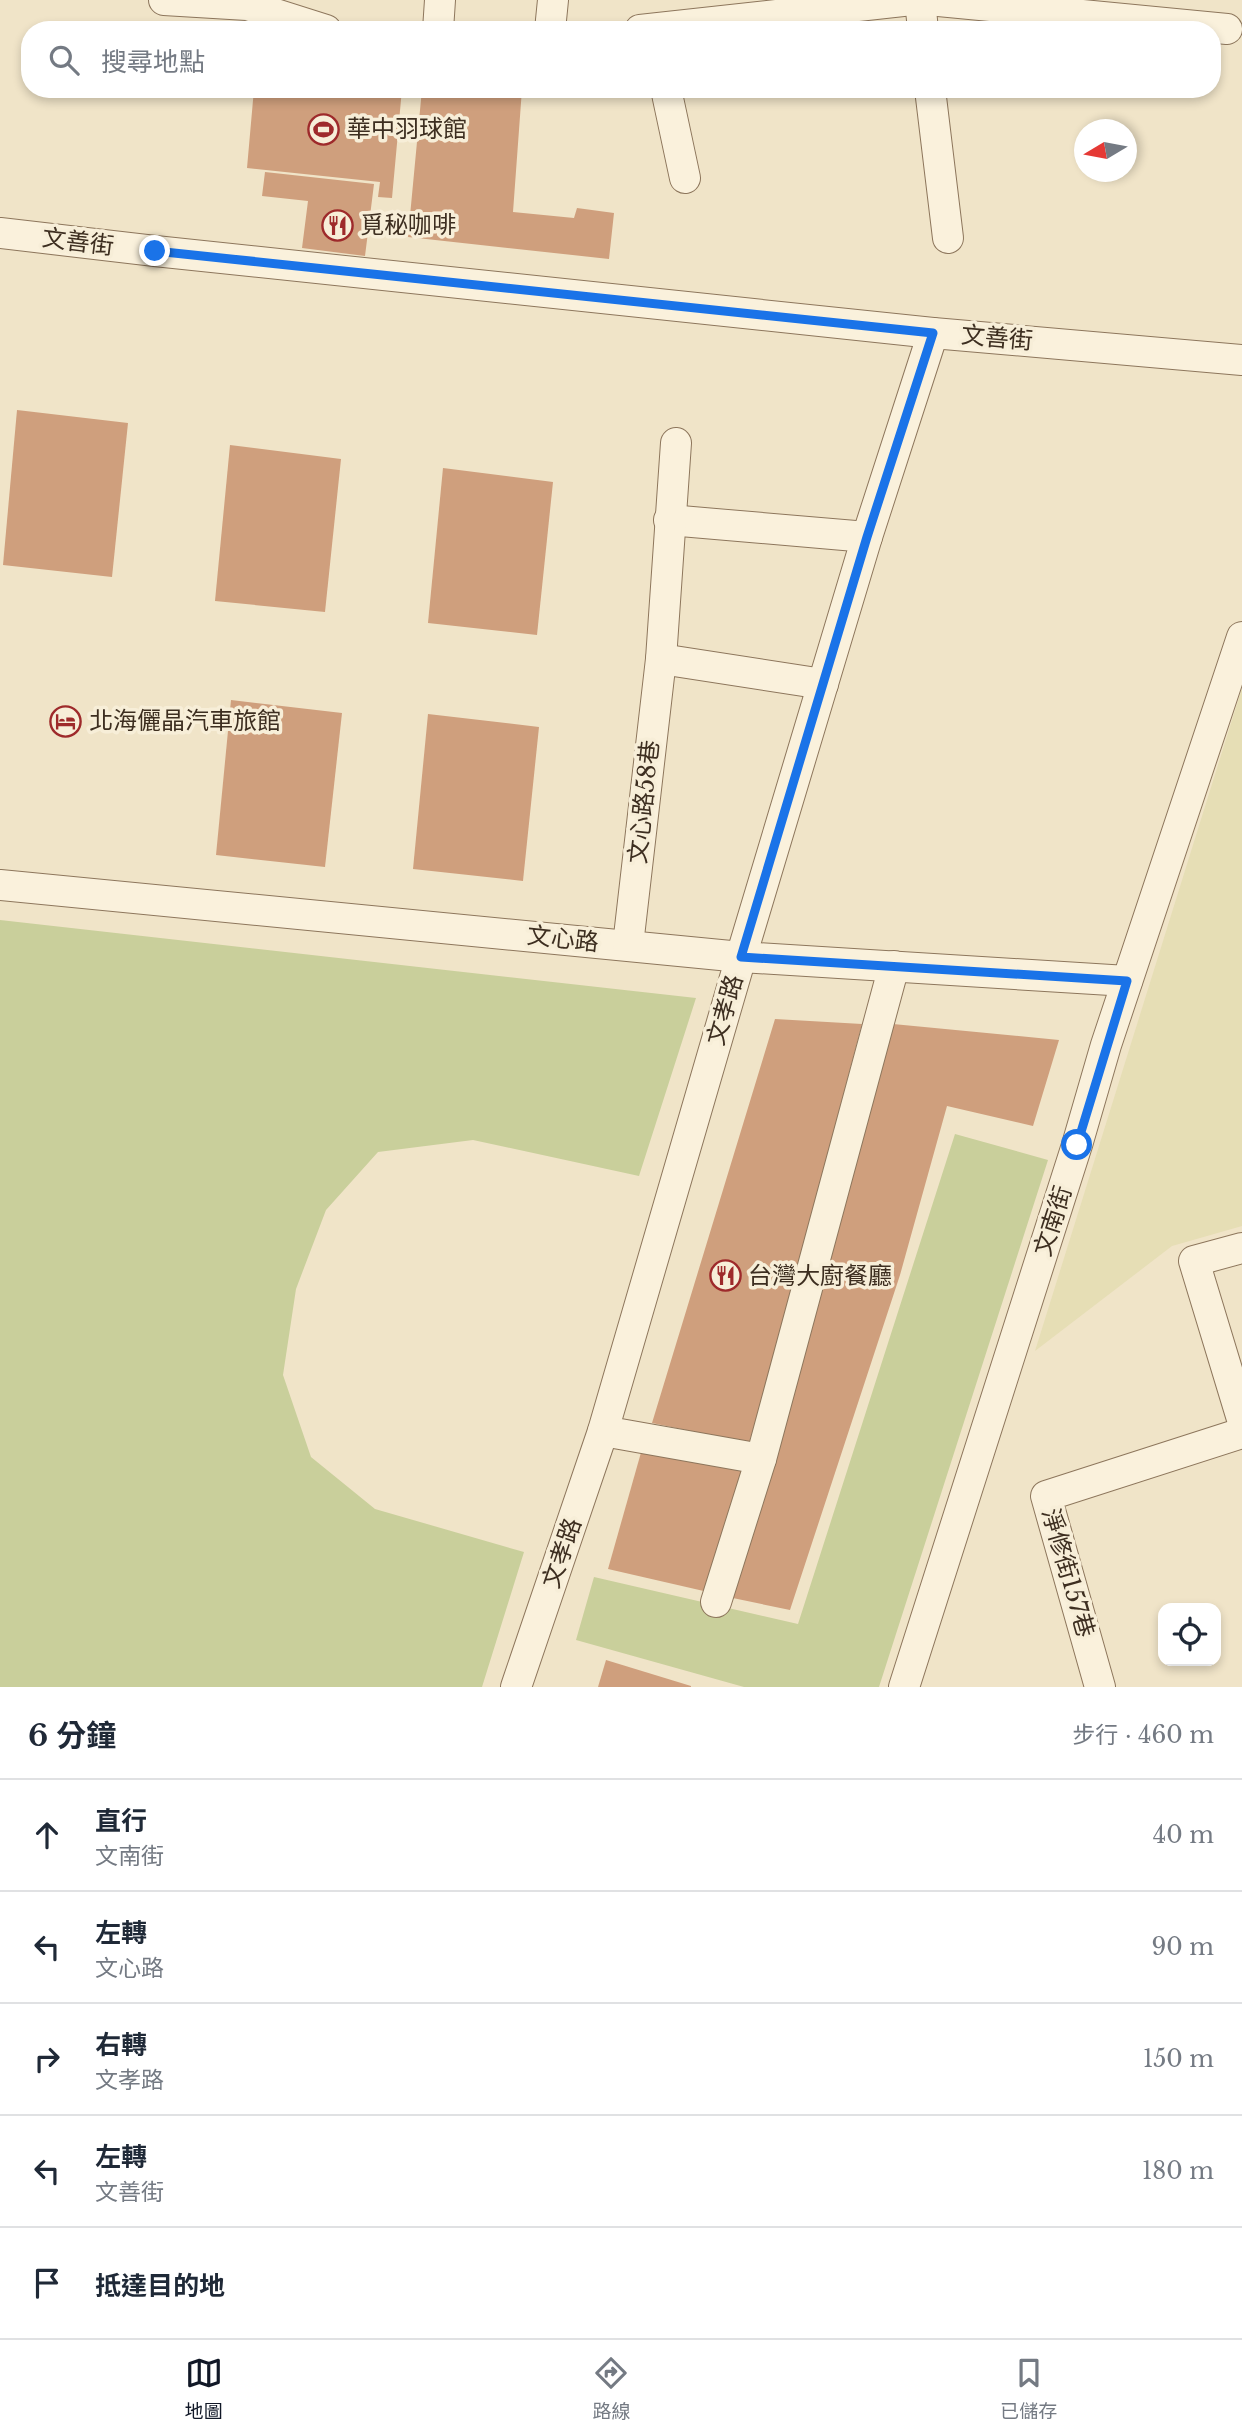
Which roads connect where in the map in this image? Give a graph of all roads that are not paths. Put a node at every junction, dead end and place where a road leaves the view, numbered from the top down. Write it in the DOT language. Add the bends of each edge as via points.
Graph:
graph roads {
  1 [pos="164,0"];
  2 [pos="440,0"];
  3 [pos="553,0"];
  4 [pos="912,0"];
  5 [pos="920,0"];
  6 [pos="928,0"];
  7 [pos="827,4"];
  8 [pos="1007,4"];
  9 [pos="298,21"];
  10 [pos="439,21"];
  11 [pos="551,21"];
  12 [pos="660,21"];
  13 [pos="922,21"];
  14 [pos="1157,21"];
  15 [pos="1221,28"];
  16 [pos="1227,29"];
  17 [pos="668,98"];
  18 [pos="931,98"];
  19 [pos="685,178"];
  20 [pos="0,233"];
  21 [pos="947,238"];
  22 [pos="933,333"];
  23 [pos="1242,360"];
  24 [pos="676,443"];
  25 [pos="669,520"];
  26 [pos="867,537"];
  27 [pos="1242,636"];
  28 [pos="660,659"];
  29 [pos="823,684"];
  30 [pos="0,885"];
  31 [pos="628,945"];
  32 [pos="741,957"];
  33 [pos="894,966"];
  34 [pos="1127,981"];
  35 [pos="1242,1248"];
  36 [pos="1242,1419"];
  37 [pos="603,1432"];
  38 [pos="1242,1433"];
  39 [pos="761,1459"];
  40 [pos="716,1602"];
  41 [pos="516,1687"];
  42 [pos="904,1687"];
  43 [pos="1100,1687"];
  1 -- 9 [label="street" via="247,5"];
  2 -- 10 [label="street"];
  3 -- 11 [label="street"];
  4 -- 7 [label="street"];
  5 -- 13 [label="street"];
  6 -- 8 [label="street"];
  7 -- 12 [label="street"];
  8 -- 14 [label="street"];
  15 -- 16 [label="street"];
  17 -- 19 [label="street"];
  18 -- 21 [label="street"];
  20 -- 22 [label="street, 文善街"];
  22 -- 23 [label="street, 文善街" via="1199,364"];
  22 -- 26 [label="street, 文孝路" via="901,456"];
  24 -- 25 [label="street, 文心路58巷"];
  25 -- 26 [label="street"];
  25 -- 28 [label="street, 文心路58巷"];
  26 -- 29 [label="street, 文孝路"];
  27 -- 34 [label="street, 文南街"];
  28 -- 29 [label="street"];
  28 -- 31 [label="street, 文心路58巷"];
  29 -- 32 [label="street, 文孝路" via="784,845"];
  30 -- 31 [label="street, 文心路"];
  31 -- 32 [label="street, 文心路"];
  32 -- 33 [label="street, 文心路"];
  32 -- 37 [label="street, 文孝路"];
  33 -- 34 [label="street, 文心路" via="1015,966"];
  33 -- 39 [label="street"];
  34 -- 42 [label="street, 文南街"];
  35 -- 36 [label="street" via="1194,1261"];
  37 -- 39 [label="street"];
  37 -- 41 [label="street, 文孝路"];
  38 -- 43 [label="street, 淨修街157巷" via="1046,1496"];
  39 -- 40 [label="street"];
}
